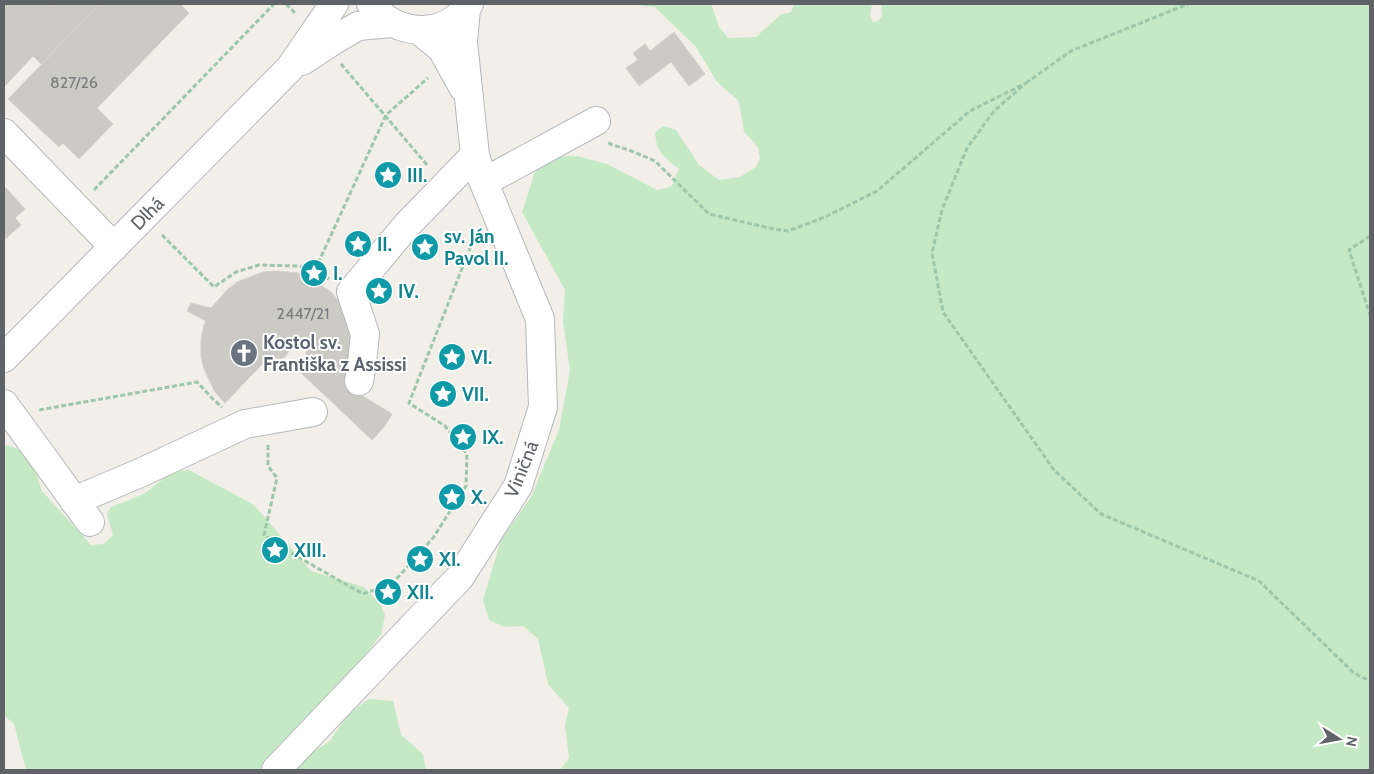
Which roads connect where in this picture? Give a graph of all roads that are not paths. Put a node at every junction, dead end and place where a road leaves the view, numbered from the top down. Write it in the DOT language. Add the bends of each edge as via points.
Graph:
graph roads {
  1 [pos="334,4"];
  2 [pos="371,4"];
  3 [pos="467,6"];
  4 [pos="391,23"];
  5 [pos="419,30"];
  6 [pos="290,68"];
  7 [pos="468,95"];
  8 [pos="596,121"];
  9 [pos="4,133"];
  10 [pos="479,167"];
  11 [pos="114,247"];
  12 [pos="4,358"];
  13 [pos="359,381"];
  14 [pos="8,410"];
  15 [pos="313,412"];
  16 [pos="276,770"];
  1 -- 6 [label="street"];
  2 -- 4 [label="street"];
  3 -- 5 [label="street" via="453,20 436,28"];
  3 -- 7 [label="street, Viničná" via="463,42"];
  4 -- 5 [label="street"];
  4 -- 6 [label="street" via="358,26"];
  5 -- 7 [label="street" via="442,49"];
  6 -- 11 [label="street, Dlhá"];
  7 -- 10 [label="street, Viničná"];
  8 -- 10 [label="street" via="497,175"];
  9 -- 11 [label="street"];
  10 -- 13 [label="street" via="445,187 406,225 351,292 365,334"];
  10 -- 16 [label="street, Viničná" via="540,319 543,407 518,486 460,577"];
  11 -- 12 [label="street, Dlhá"];
  14 -- 15 [label="street" via="82,512 140,473 246,424"];
}
